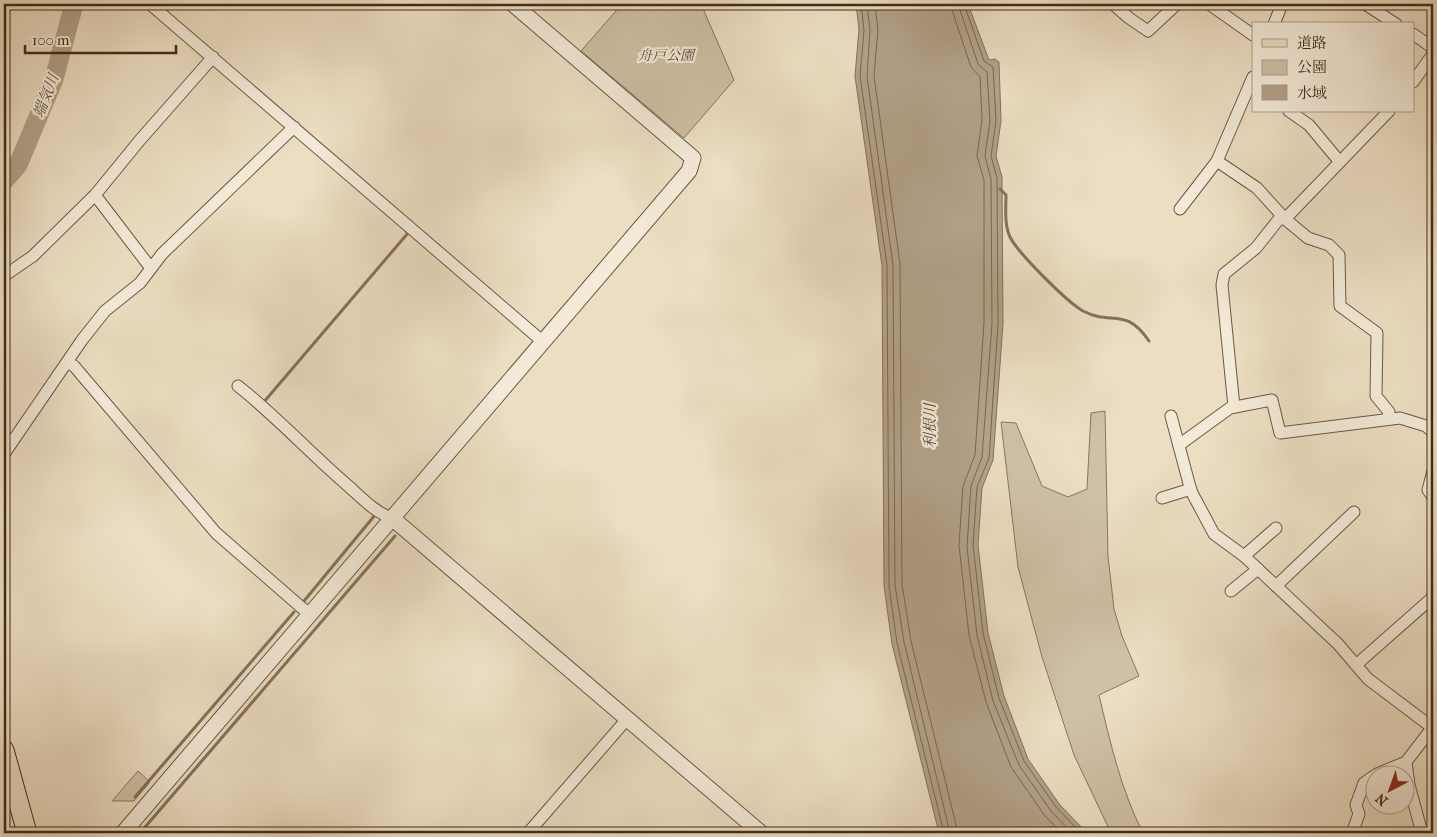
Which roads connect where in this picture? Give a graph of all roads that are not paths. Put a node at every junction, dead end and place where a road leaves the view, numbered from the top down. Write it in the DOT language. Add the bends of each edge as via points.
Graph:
graph roads {
  1 [pos="150,4"];
  2 [pos="513,4"];
  3 [pos="1114,4"];
  4 [pos="1177,4"];
  5 [pos="1208,4"];
  6 [pos="1282,4"];
  7 [pos="1365,4"];
  8 [pos="1275,22"];
  9 [pos="1393,22"];
  10 [pos="1252,34"];
  11 [pos="1414,35"];
  12 [pos="1433,48"];
  13 [pos="1433,54"];
  14 [pos="213,57"];
  15 [pos="1414,81"];
  16 [pos="1251,90"];
  17 [pos="1290,112"];
  18 [pos="1387,112"];
  19 [pos="294,127"];
  20 [pos="1217,161"];
  21 [pos="1339,161"];
  22 [pos="96,195"];
  23 [pos="1180,209"];
  24 [pos="1285,219"];
  25 [pos="150,267"];
  26 [pos="4,276"];
  27 [pos="542,341"];
  28 [pos="68,363"];
  29 [pos="238,386"];
  30 [pos="1234,407"];
  31 [pos="1171,416"];
  32 [pos="1388,418"];
  33 [pos="1433,432"];
  34 [pos="1179,445"];
  35 [pos="4,454"];
  36 [pos="1433,471"];
  37 [pos="1191,489"];
  38 [pos="1433,497"];
  39 [pos="1162,498"];
  40 [pos="1354,512"];
  41 [pos="392,518"];
  42 [pos="1276,528"];
  43 [pos="1244,556"];
  44 [pos="1258,569"];
  45 [pos="1276,586"];
  46 [pos="1231,591"];
  47 [pos="1433,597"];
  48 [pos="309,614"];
  49 [pos="1356,665"];
  50 [pos="626,719"];
  51 [pos="1433,728"];
  52 [pos="4,750"];
  53 [pos="1406,762"];
  54 [pos="1401,764"];
  55 [pos="1364,783"];
  56 [pos="138,815"];
  57 [pos="28,833"];
  58 [pos="116,833"];
  59 [pos="123,833"];
  60 [pos="528,833"];
  61 [pos="761,833"];
  62 [pos="1352,833"];
  63 [pos="1422,833"];
  1 -- 14 [label="street"];
  2 -- 27 [label="street" via="693,158 689,171"];
  3 -- 4 [label="street" via="1148,31"];
  5 -- 10 [label="street"];
  6 -- 8 [label="street"];
  7 -- 9 [label="street"];
  11 -- 12 [label="street"];
  13 -- 15 [label="street"];
  14 -- 19 [label="street"];
  14 -- 22 [label="street"];
  16 -- 20 [label="street"];
  17 -- 21 [label="street" via="1309,126"];
  18 -- 21 [label="street"];
  19 -- 25 [label="street"];
  19 -- 27 [label="street"];
  20 -- 23 [label="street"];
  20 -- 24 [label="street" via="1257,188"];
  21 -- 24 [label="street"];
  22 -- 25 [label="street"];
  22 -- 26 [label="street" via="33,256"];
  24 -- 30 [label="street" via="1279,219 1256,248 1227,271 1222,280"];
  24 -- 32 [label="street" via="1308,238 1329,245 1339,255 1340,306 1377,334 1376,396 1389,412"];
  25 -- 28 [label="street" via="147,276 105,311"];
  27 -- 41 [label="street"];
  28 -- 35 [label="street"];
  28 -- 48 [label="street" via="74,366 216,533"];
  29 -- 41 [label="street" via="378,512"];
  30 -- 32 [label="street" via="1272,400 1280,433"];
  30 -- 34 [label="street"];
  31 -- 34 [label="street"];
  32 -- 33 [label="street" via="1426,426"];
  34 -- 37 [label="street"];
  36 -- 38 [label="street" via="1428,490"];
  37 -- 39 [label="street"];
  37 -- 43 [label="street" via="1214,534"];
  40 -- 45 [label="street"];
  41 -- 48 [label="street"];
  41 -- 50 [label="street"];
  42 -- 43 [label="street"];
  43 -- 44 [label="street"];
  44 -- 45 [label="street"];
  44 -- 46 [label="street"];
  45 -- 49 [label="street"];
  47 -- 49 [label="street"];
  48 -- 56 [label="street"];
  49 -- 51 [label="street"];
  50 -- 60 [label="street"];
  50 -- 61 [label="street"];
  51 -- 53 [label="street"];
  52 -- 57 [label="main road"];
  53 -- 54 [label="street"];
  53 -- 63 [label="street"];
  55 -- 62 [label="street" via="1356,805 1359,814"];
  56 -- 58 [label="street"];
  56 -- 59 [label="street"];
}
